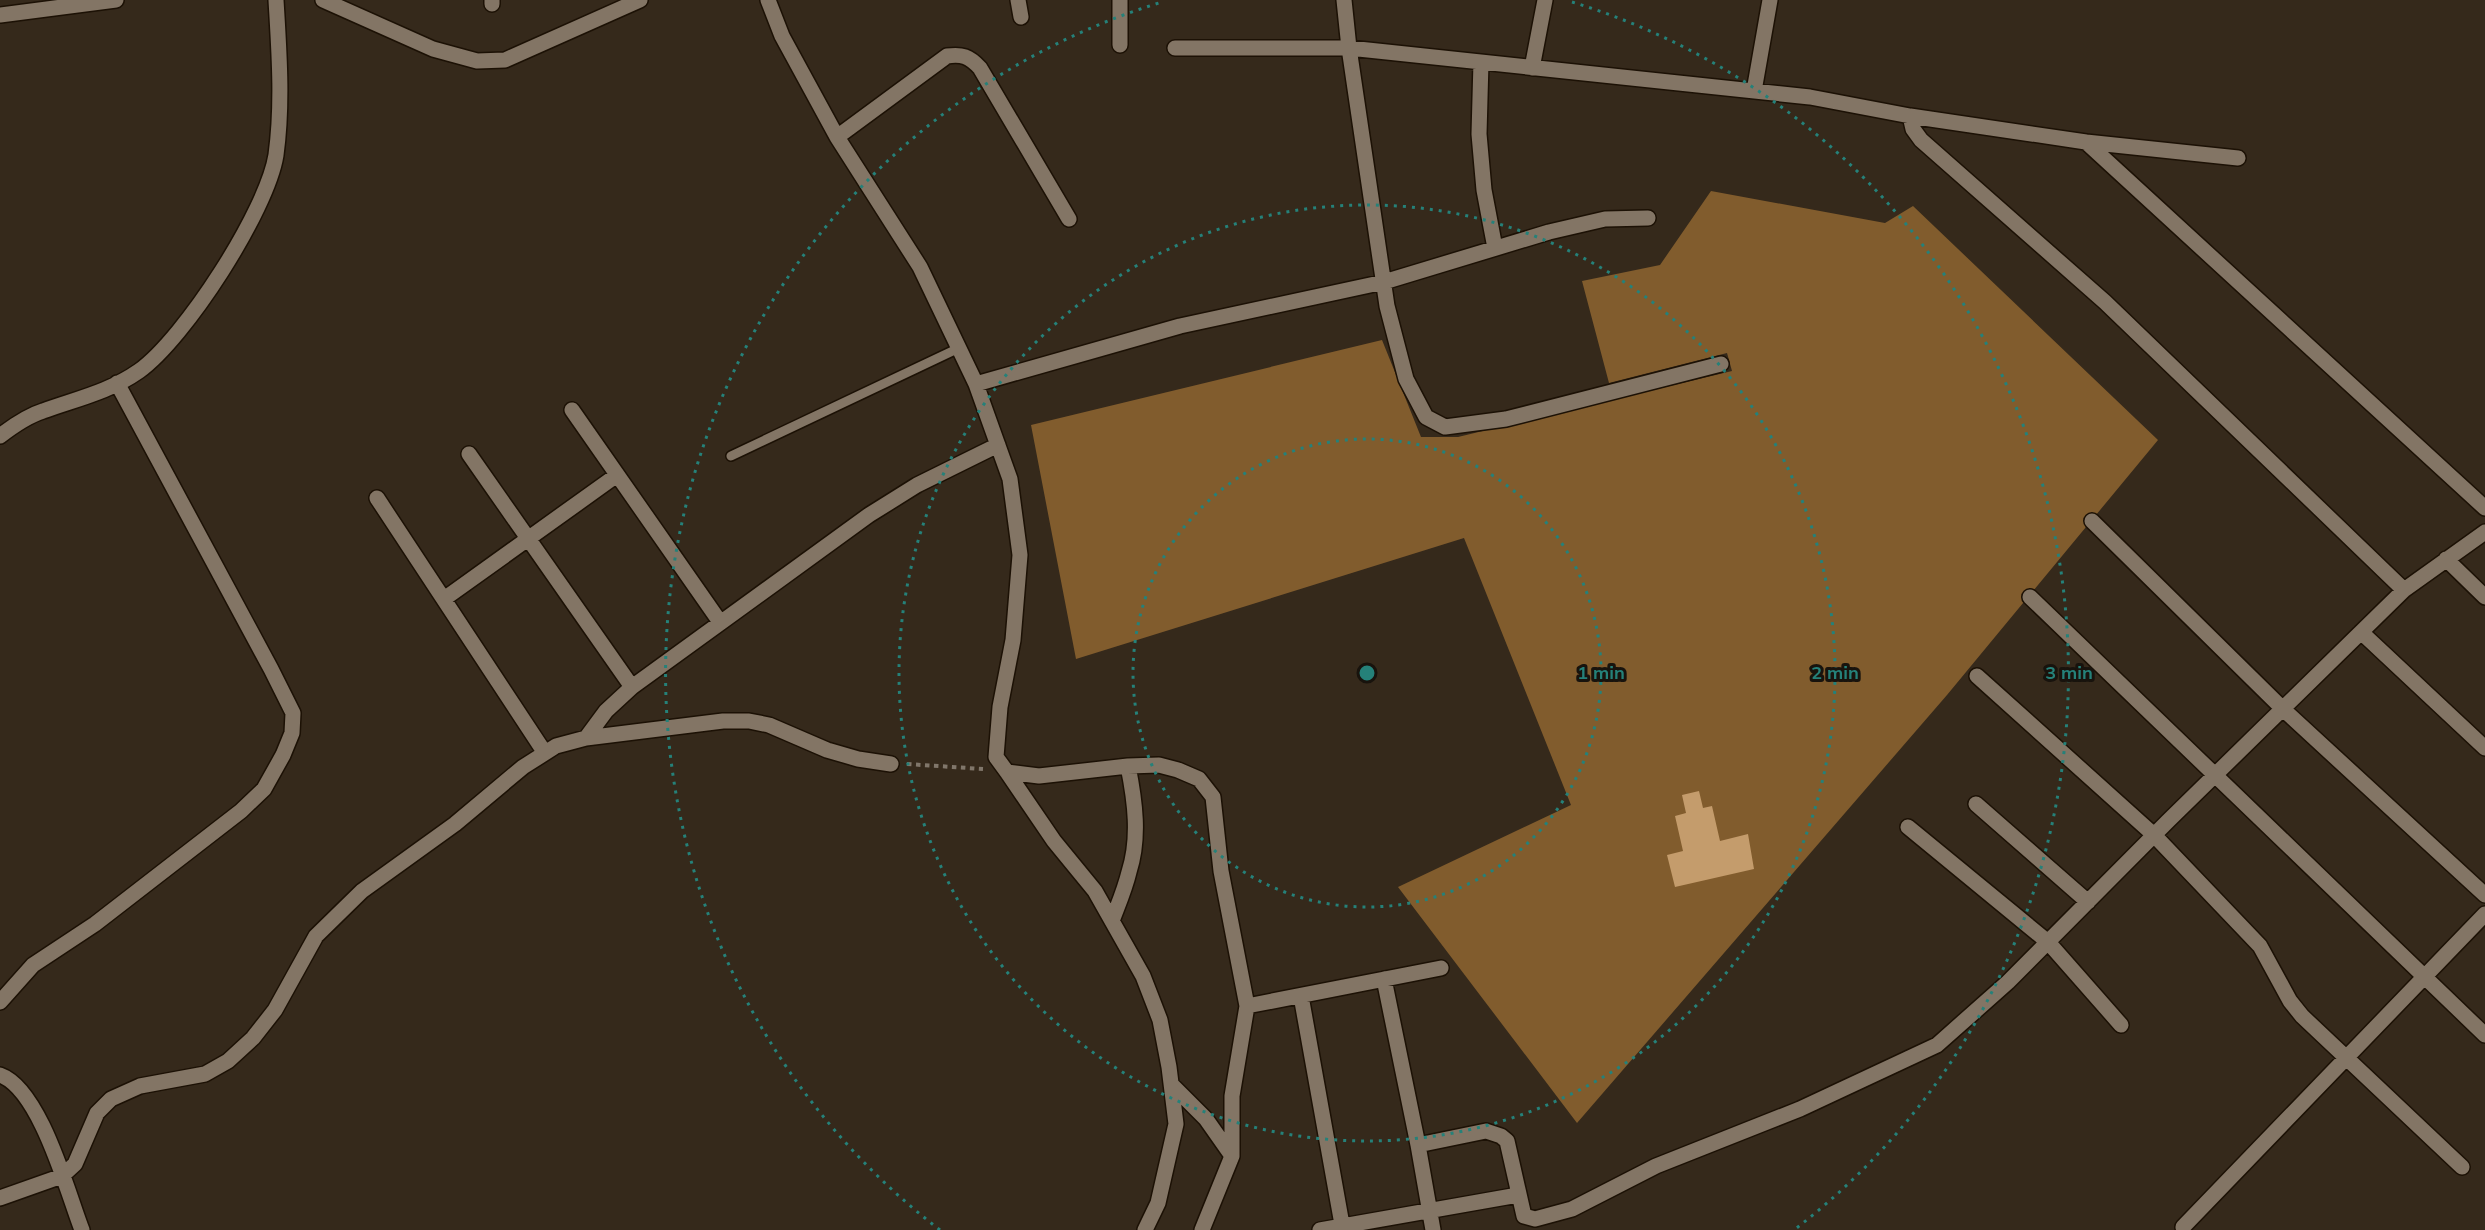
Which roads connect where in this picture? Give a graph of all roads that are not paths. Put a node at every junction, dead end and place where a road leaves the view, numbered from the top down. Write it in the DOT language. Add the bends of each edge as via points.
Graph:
graph roads {
  1 [pos="116,0"];
  2 [pos="276,0"];
  3 [pos="322,0"];
  4 [pos="640,0"];
  5 [pos="768,0"];
  6 [pos="1018,0"];
  7 [pos="1120,0"];
  8 [pos="1344,0"];
  9 [pos="1545,0"];
  10 [pos="1770,0"];
  11 [pos="21,6"];
  12 [pos="0,15"];
  13 [pos="1021,17"];
  14 [pos="1120,45"];
  15 [pos="1176,48"];
  16 [pos="1349,48"];
  17 [pos="1481,62"];
  18 [pos="1532,68"];
  19 [pos="1754,91"];
  20 [pos="1910,116"];
  21 [pos="837,137"];
  22 [pos="2086,142"];
  23 [pos="2238,158"];
  24 [pos="1648,218"];
  25 [pos="1069,219"];
  26 [pos="1495,248"];
  27 [pos="1384,282"];
  28 [pos="959,348"];
  29 [pos="1721,364"];
  30 [pos="117,383"];
  31 [pos="976,384"];
  32 [pos="572,410"];
  33 [pos="0,436"];
  34 [pos="998,445"];
  35 [pos="469,454"];
  36 [pos="730,456"];
  37 [pos="617,475"];
  38 [pos="377,498"];
  39 [pos="2485,508"];
  40 [pos="2092,521"];
  41 [pos="2485,532"];
  42 [pos="527,539"];
  43 [pos="2446,559"];
  44 [pos="2404,590"];
  45 [pos="2030,597"];
  46 [pos="2485,597"];
  47 [pos="444,599"];
  48 [pos="720,622"];
  49 [pos="2361,632"];
  50 [pos="1977,676"];
  51 [pos="632,687"];
  52 [pos="2284,710"];
  53 [pos="586,738"];
  54 [pos="2485,748"];
  55 [pos="545,753"];
  56 [pos="891,764"];
  57 [pos="1128,766"];
  58 [pos="1007,772"];
  59 [pos="2216,776"];
  60 [pos="1976,804"];
  61 [pos="1908,826"];
  62 [pos="2154,835"];
  63 [pos="2485,896"];
  64 [pos="2088,902"];
  65 [pos="2485,914"];
  66 [pos="1112,921"];
  67 [pos="2048,942"];
  68 [pos="1441,968"];
  69 [pos="2424,977"];
  70 [pos="1384,979"];
  71 [pos="1300,996"];
  72 [pos="0,1002"];
  73 [pos="1247,1006"];
  74 [pos="2121,1026"];
  75 [pos="2485,1035"];
  76 [pos="2346,1059"];
  77 [pos="0,1075"];
  78 [pos="1172,1085"];
  79 [pos="1418,1145"];
  80 [pos="1232,1156"];
  81 [pos="2462,1167"];
  82 [pos="62,1176"];
  83 [pos="1518,1195"];
  84 [pos="0,1198"];
  85 [pos="1431,1210"];
  86 [pos="2183,1227"];
  87 [pos="1343,1228"];
  88 [pos="82,1230"];
  89 [pos="1145,1230"];
  90 [pos="1202,1230"];
  91 [pos="1320,1230"];
  92 [pos="1433,1230"];
  1 -- 11 [label="street"];
  2 -- 30 [label="street" via="281,99 276,156 265,193 218,279 168,345 139,371"];
  3 -- 4 [label="street" via="433,49 477,61 505,60"];
  5 -- 21 [label="street" via="782,36"];
  6 -- 13 [label="street"];
  7 -- 14 [label="street"];
  8 -- 16 [label="street"];
  9 -- 18 [label="street"];
  10 -- 19 [label="street"];
  11 -- 12 [label="street"];
  15 -- 16 [label="street"];
  16 -- 17 [label="street"];
  16 -- 27 [label="street"];
  17 -- 18 [label="street"];
  17 -- 26 [label="street" via="1479,134"];
  18 -- 19 [label="street"];
  19 -- 20 [label="street"];
  20 -- 22 [label="street"];
  20 -- 44 [label="street" via="1921,140 2105,302"];
  21 -- 25 [label="street" via="947,56 961,54 980,68"];
  21 -- 28 [label="street" via="920,267"];
  22 -- 23 [label="street"];
  22 -- 39 [label="street"];
  24 -- 26 [label="street" via="1605,219"];
  26 -- 27 [label="street"];
  27 -- 29 [label="street" via="1406,379 1426,417 1445,427 1506,419"];
  27 -- 31 [label="street" via="1180,326"];
  28 -- 31 [label="street"];
  28 -- 36 [label="lane"];
  30 -- 33 [label="street" via="97,394 42,411"];
  30 -- 72 [label="street" via="271,669 293,713 292,733 264,789 241,811 95,924 33,966"];
  31 -- 34 [label="street"];
  32 -- 37 [label="street"];
  34 -- 48 [label="street" via="917,485 869,515"];
  34 -- 58 [label="street" via="1010,479 1020,555 1013,640 1000,707 996,757"];
  35 -- 42 [label="street"];
  37 -- 42 [label="street"];
  37 -- 48 [label="street"];
  38 -- 47 [label="street"];
  40 -- 52 [label="street"];
  41 -- 43 [label="street"];
  42 -- 47 [label="street"];
  42 -- 51 [label="street"];
  43 -- 44 [label="street"];
  43 -- 46 [label="street"];
  44 -- 49 [label="street"];
  45 -- 59 [label="street"];
  47 -- 55 [label="street"];
  48 -- 51 [label="street"];
  49 -- 52 [label="street"];
  49 -- 54 [label="street"];
  50 -- 62 [label="street"];
  51 -- 53 [label="street" via="606,711"];
  52 -- 59 [label="street"];
  52 -- 63 [label="street"];
  53 -- 55 [label="street"];
  53 -- 56 [label="street" via="749,721 769,725 827,750"];
  55 -- 82 [label="street" via="362,891 316,936 275,1010 228,1061 205,1074 140,1086 111,1099 97,1113 75,1164"];
  57 -- 58 [label="street" via="1039,776"];
  57 -- 66 [label="street" via="1136,825 1130,870"];
  57 -- 73 [label="street" via="1160,765 1178,770 1199,779 1213,797 1221,871"];
  58 -- 66 [label="street" via="1054,841 1095,891"];
  59 -- 62 [label="street"];
  59 -- 69 [label="street"];
  60 -- 64 [label="street"];
  61 -- 67 [label="street"];
  62 -- 64 [label="street"];
  62 -- 76 [label="street" via="2260,945 2290,1001"];
  64 -- 67 [label="street"];
  65 -- 69 [label="street"];
  66 -- 78 [label="street" via="1143,976 1160,1020"];
  67 -- 74 [label="street"];
  67 -- 83 [label="street" via="1937,1046 1800,1109 1656,1166 1572,1209 1535,1219 1524,1216"];
  68 -- 70 [label="street"];
  69 -- 75 [label="street"];
  69 -- 76 [label="street"];
  70 -- 71 [label="street"];
  70 -- 79 [label="street"];
  71 -- 73 [label="street"];
  71 -- 87 [label="street"];
  73 -- 80 [label="street" via="1232,1096"];
  76 -- 81 [label="street"];
  76 -- 86 [label="street"];
  77 -- 82 [label="street" via="20,1088 38,1114"];
  78 -- 80 [label="street" via="1206,1119"];
  78 -- 89 [label="street" via="1176,1124 1158,1203"];
  79 -- 83 [label="street" via="1486,1131 1501,1136 1507,1141"];
  79 -- 85 [label="street"];
  80 -- 90 [label="street"];
  82 -- 84 [label="street"];
  82 -- 88 [label="street"];
  83 -- 85 [label="street"];
  85 -- 87 [label="street"];
  85 -- 92 [label="street"];
  87 -- 91 [label="street"];
}
